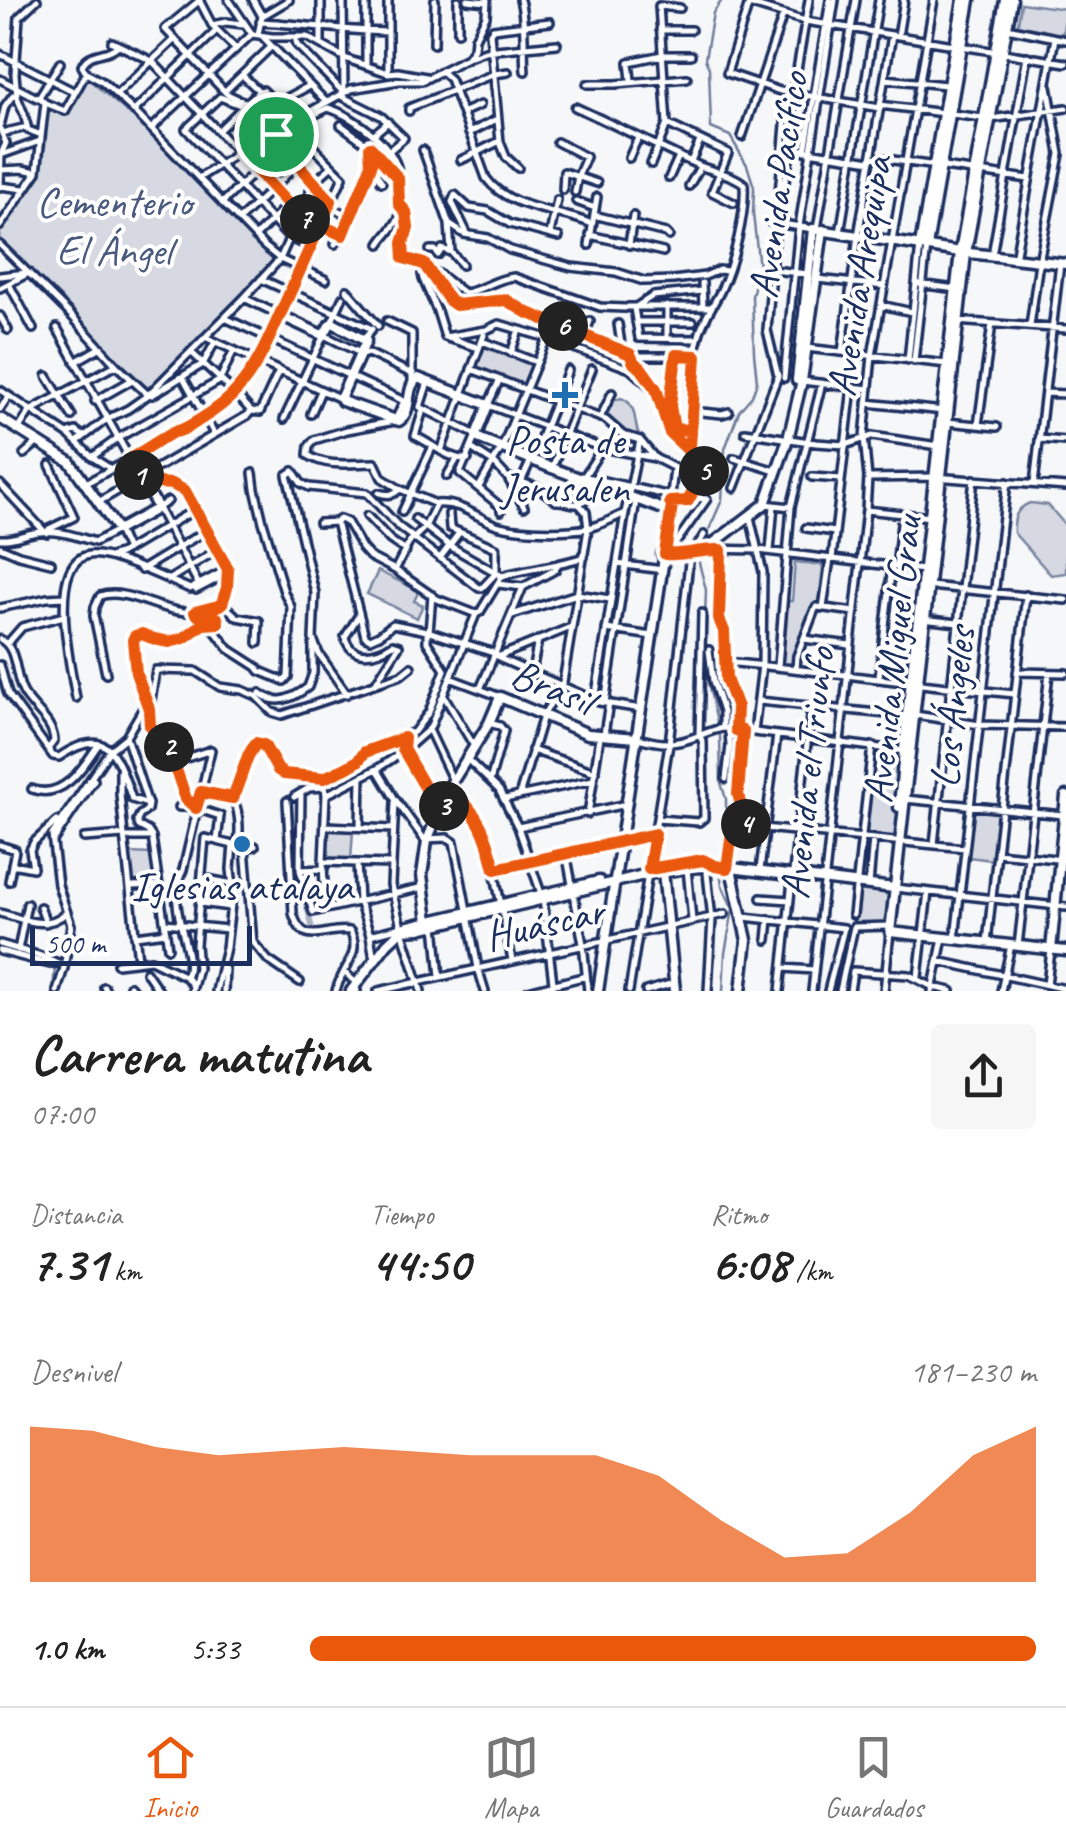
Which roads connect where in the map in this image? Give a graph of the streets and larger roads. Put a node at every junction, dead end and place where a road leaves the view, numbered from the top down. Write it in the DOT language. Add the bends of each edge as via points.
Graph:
graph roads {
  1 [pos="36,0"];
  2 [pos="200,0"];
  3 [pos="229,0"];
  4 [pos="253,0"];
  5 [pos="288,0"];
  6 [pos="322,0"];
  7 [pos="343,0"];
  8 [pos="366,0"];
  9 [pos="388,0"];
  10 [pos="435,0"];
  11 [pos="458,0"];
  12 [pos="466,0"];
  13 [pos="520,0"];
  14 [pos="809,0"];
  15 [pos="833,0"];
  16 [pos="856,0"];
  17 [pos="879,0"];
  18 [pos="904,0"];
  19 [pos="934,0"];
  20 [pos="966,0"];
  21 [pos="1009,0"];
  22 [pos="487,1"];
  23 [pos="750,2"];
  24 [pos="680,8"];
  25 [pos="783,15"];
  26 [pos="261,19"];
  27 [pos="806,21"];
  28 [pos="550,22"];
  29 [pos="244,24"];
  30 [pos="828,25"];
  31 [pos="322,26"];
  32 [pos="522,27"];
  33 [pos="215,28"];
  34 [pos="851,28"];
  35 [pos="1007,28"];
  36 [pos="660,30"];
  37 [pos="691,30"];
  38 [pos="343,31"];
  39 [pos="366,31"];
  40 [pos="388,32"];
  41 [pos="458,32"];
  42 [pos="874,32"];
  43 [pos="257,35"];
  44 [pos="895,36"];
  45 [pos="295,37"];
  46 [pos="1055,38"];
  47 [pos="175,39"];
  48 [pos="1066,40"];
  49 [pos="927,41"];
  50 [pos="320,43"];
  51 [pos="434,44"];
  52 [pos="557,44"];
  53 [pos="272,46"];
  54 [pos="958,46"];
  55 [pos="235,48"];
  56 [pos="523,49"];
  57 [pos="492,51"];
  58 [pos="999,52"];
  59 [pos="0,54"];
  60 [pos="192,55"];
  61 [pos="662,55"];
  62 [pos="691,55"];
  63 [pos="1027,56"];
  64 [pos="343,57"];
  65 [pos="466,58"];
  66 [pos="1052,60"];
  67 [pos="152,61"];
  68 [pos="15,62"];
  69 [pos="60,63"];
  70 [pos="1066,63"];
  71 [pos="366,64"];
  72 [pos="388,70"];
  73 [pos="442,71"];
  74 [pos="526,71"];
  75 [pos="508,72"];
  76 [pos="86,73"];
  77 [pos="208,73"];
  78 [pos="494,74"];
  79 [pos="242,75"];
  80 [pos="168,77"];
  81 [pos="430,78"];
  82 [pos="687,78"];
  83 [pos="0,79"];
  84 [pos="885,79"];
  85 [pos="50,80"];
  86 [pos="664,80"];
  87 [pos="631,82"];
  88 [pos="920,83"];
  89 [pos="587,84"];
  90 [pos="760,84"];
  91 [pos="310,86"];
  92 [pos="949,86"];
  93 [pos="1048,86"];
  94 [pos="16,87"];
  95 [pos="259,91"];
  96 [pos="454,91"];
  97 [pos="75,92"];
  98 [pos="224,92"];
  99 [pos="793,93"];
  100 [pos="186,94"];
  101 [pos="342,94"];
  102 [pos="116,95"];
  103 [pos="16,97"];
  104 [pos="39,97"];
  105 [pos="816,97"];
  106 [pos="840,101"];
  107 [pos="326,102"];
  108 [pos="788,102"];
  109 [pos="45,103"];
  110 [pos="277,104"];
  111 [pos="246,105"];
  112 [pos="480,105"];
  113 [pos="862,105"];
  114 [pos="576,106"];
  115 [pos="880,107"];
  116 [pos="1066,108"];
  117 [pos="916,110"];
  118 [pos="1052,110"];
  119 [pos="134,111"];
  120 [pos="263,111"];
  121 [pos="409,111"];
  122 [pos="1043,111"];
  123 [pos="463,112"];
  124 [pos="948,113"];
  125 [pos="202,114"];
  126 [pos="1017,116"];
  127 [pos="301,118"];
  128 [pos="497,119"];
  129 [pos="988,119"];
  130 [pos="388,122"];
  131 [pos="667,124"];
  132 [pos="341,125"];
  133 [pos="27,127"];
  134 [pos="151,129"];
  135 [pos="279,129"];
  136 [pos="1,130"];
  137 [pos="219,130"];
  138 [pos="469,133"];
  139 [pos="373,135"];
  140 [pos="639,137"];
  141 [pos="742,137"];
  142 [pos="40,138"];
  143 [pos="700,141"];
  144 [pos="500,142"];
  145 [pos="557,142"];
  146 [pos="658,146"];
  147 [pos="370,147"];
  148 [pos="280,148"];
  149 [pos="314,148"];
  150 [pos="790,148"];
  151 [pos="390,150"];
  152 [pos="423,150"];
  153 [pos="808,151"];
  154 [pos="476,153"];
  155 [pos="0,154"];
  156 [pos="242,154"];
  157 [pos="830,154"];
  158 [pos="1063,154"];
  159 [pos="678,156"];
  160 [pos="629,158"];
  161 [pos="853,158"];
  162 [pos="871,159"];
  163 [pos="461,160"];
  164 [pos="691,162"];
  165 [pos="906,163"];
  166 [pos="651,164"];
  167 [pos="220,165"];
  168 [pos="297,165"];
  169 [pos="332,166"];
  170 [pos="371,166"];
  171 [pos="700,166"];
  172 [pos="936,167"];
  173 [pos="518,168"];
  174 [pos="2,170"];
  175 [pos="257,170"];
  176 [pos="37,172"];
  177 [pos="977,173"];
  178 [pos="720,174"];
  179 [pos="578,176"];
  180 [pos="1006,176"];
  181 [pos="199,178"];
  182 [pos="398,178"];
  183 [pos="669,178"];
  184 [pos="1031,180"];
  185 [pos="314,182"];
  186 [pos="382,182"];
  187 [pos="597,182"];
  188 [pos="273,186"];
  189 [pos="689,186"];
  190 [pos="0,187"];
  191 [pos="239,187"];
  192 [pos="24,189"];
  193 [pos="563,190"];
  194 [pos="576,192"];
  195 [pos="597,197"];
  196 [pos="558,200"];
  197 [pos="576,201"];
  198 [pos="734,202"];
  199 [pos="222,203"];
  200 [pos="330,203"];
  201 [pos="256,204"];
  202 [pos="288,204"];
  203 [pos="554,211"];
  204 [pos="343,212"];
  205 [pos="594,212"];
  206 [pos="401,213"];
  207 [pos="299,216"];
  208 [pos="633,216"];
  209 [pos="239,220"];
  210 [pos="272,221"];
  211 [pos="775,222"];
  212 [pos="450,224"];
  213 [pos="592,224"];
  214 [pos="632,225"];
  215 [pos="0,226"];
  216 [pos="320,226"];
  217 [pos="799,226"];
  218 [pos="818,229"];
  219 [pos="468,233"];
  220 [pos="840,233"];
  221 [pos="550,234"];
  222 [pos="343,235"];
  223 [pos="590,235"];
  224 [pos="559,236"];
  225 [pos="670,236"];
  226 [pos="858,236"];
  227 [pos="255,238"];
  228 [pos="289,238"];
  229 [pos="892,241"];
  230 [pos="335,244"];
  231 [pos="380,244"];
  232 [pos="628,244"];
  233 [pos="0,245"];
  234 [pos="589,245"];
  235 [pos="923,245"];
  236 [pos="310,247"];
  237 [pos="430,250"];
  238 [pos="451,252"];
  239 [pos="663,252"];
  240 [pos="963,253"];
  241 [pos="991,256"];
  242 [pos="280,259"];
  243 [pos="1015,259"];
  244 [pos="1039,262"];
  245 [pos="1063,264"];
  246 [pos="462,265"];
  247 [pos="297,267"];
  248 [pos="425,270"];
  249 [pos="727,270"];
  250 [pos="773,270"];
  251 [pos="794,272"];
  252 [pos="29,273"];
  253 [pos="808,274"];
  254 [pos="0,276"];
  255 [pos="261,279"];
  256 [pos="817,279"];
  257 [pos="326,280"];
  258 [pos="852,283"];
  259 [pos="8,284"];
  260 [pos="919,284"];
  261 [pos="884,286"];
  262 [pos="0,288"];
  263 [pos="956,289"];
  264 [pos="347,290"];
  265 [pos="290,292"];
  266 [pos="344,297"];
  267 [pos="244,298"];
  268 [pos="668,306"];
  269 [pos="880,306"];
  270 [pos="629,307"];
  271 [pos="706,307"];
  272 [pos="571,308"];
  273 [pos="336,311"];
  274 [pos="913,312"];
  275 [pos="280,315"];
  276 [pos="0,316"];
  277 [pos="225,318"];
  278 [pos="387,321"];
  279 [pos="590,321"];
  280 [pos="955,321"];
  281 [pos="636,322"];
  282 [pos="668,322"];
  283 [pos="693,322"];
  284 [pos="331,323"];
  285 [pos="992,323"];
  286 [pos="618,324"];
  287 [pos="378,326"];
  288 [pos="1030,326"];
  289 [pos="565,327"];
  290 [pos="56,328"];
  291 [pos="1052,328"];
  292 [pos="1066,328"];
  293 [pos="8,330"];
  294 [pos="34,330"];
  295 [pos="519,330"];
  296 [pos="324,335"];
  297 [pos="585,335"];
  298 [pos="205,336"];
  299 [pos="445,337"];
  300 [pos="547,338"];
  301 [pos="668,338"];
  302 [pos="268,339"];
  303 [pos="364,339"];
  304 [pos="698,339"];
  305 [pos="482,341"];
  306 [pos="215,342"];
  307 [pos="101,348"];
  308 [pos="806,348"];
  309 [pos="192,350"];
  310 [pos="234,350"];
  311 [pos="622,351"];
  312 [pos="511,352"];
  313 [pos="842,352"];
  314 [pos="676,355"];
  315 [pos="359,356"];
  316 [pos="696,356"];
  317 [pos="872,356"];
  318 [pos="634,358"];
  319 [pos="312,360"];
  320 [pos="911,360"];
  321 [pos="75,362"];
  322 [pos="257,362"];
  323 [pos="536,362"];
  324 [pos="203,364"];
  325 [pos="948,364"];
  326 [pos="116,365"];
  327 [pos="470,369"];
  328 [pos="592,369"];
  329 [pos="568,370"];
  330 [pos="279,371"];
  331 [pos="48,376"];
  332 [pos="183,377"];
  333 [pos="350,377"];
  334 [pos="413,377"];
  335 [pos="781,377"];
  336 [pos="220,378"];
  337 [pos="133,380"];
  338 [pos="499,380"];
  339 [pos="800,380"];
  340 [pos="85,382"];
  341 [pos="302,382"];
  342 [pos="428,382"];
  343 [pos="822,384"];
  344 [pos="852,387"];
  345 [pos="869,389"];
  346 [pos="0,390"];
  347 [pos="526,390"];
  348 [pos="321,391"];
  349 [pos="235,392"];
  350 [pos="612,392"];
  351 [pos="1045,393"];
  352 [pos="60,394"];
  353 [pos="1066,394"];
  354 [pos="150,395"];
  355 [pos="194,395"];
  356 [pos="658,395"];
  357 [pos="8,396"];
  358 [pos="460,396"];
  359 [pos="556,400"];
  360 [pos="95,401"];
  361 [pos="338,402"];
  362 [pos="867,404"];
  363 [pos="488,405"];
  364 [pos="576,408"];
  365 [pos="0,409"];
  366 [pos="423,410"];
  367 [pos="250,411"];
  368 [pos="691,411"];
  369 [pos="30,412"];
  370 [pos="729,412"];
  371 [pos="310,414"];
  372 [pos="515,415"];
  373 [pos="946,415"];
  374 [pos="72,416"];
  375 [pos="0,418"];
  376 [pos="205,418"];
  377 [pos="600,418"];
  378 [pos="106,419"];
  379 [pos="284,419"];
  380 [pos="396,419"];
  381 [pos="450,424"];
  382 [pos="978,425"];
  383 [pos="546,428"];
  384 [pos="998,428"];
  385 [pos="690,430"];
  386 [pos="22,432"];
  387 [pos="745,432"];
  388 [pos="754,433"];
  389 [pos="66,434"];
  390 [pos="214,434"];
  391 [pos="476,435"];
  392 [pos="84,436"];
  393 [pos="566,436"];
  394 [pos="864,437"];
  395 [pos="118,438"];
  396 [pos="788,439"];
  397 [pos="1040,439"];
  398 [pos="640,440"];
  399 [pos="1066,441"];
  400 [pos="77,442"];
  401 [pos="808,442"];
  402 [pos="37,443"];
  403 [pos="846,445"];
  404 [pos="433,446"];
  405 [pos="938,446"];
  406 [pos="502,447"];
  407 [pos="472,448"];
  408 [pos="602,448"];
  409 [pos="441,450"];
  410 [pos="690,450"];
  411 [pos="24,454"];
  412 [pos="638,455"];
  413 [pos="92,457"];
  414 [pos="468,458"];
  415 [pos="532,458"];
  416 [pos="655,458"];
  417 [pos="734,458"];
  418 [pos="130,459"];
  419 [pos="456,460"];
  420 [pos="745,461"];
  421 [pos="494,463"];
  422 [pos="50,465"];
  423 [pos="552,467"];
  424 [pos="674,468"];
  425 [pos="112,470"];
  426 [pos="776,471"];
  427 [pos="254,473"];
  428 [pos="447,476"];
  429 [pos="812,476"];
  430 [pos="508,477"];
  431 [pos="582,477"];
  432 [pos="938,477"];
  433 [pos="868,478"];
  434 [pos="974,479"];
  435 [pos="842,480"];
  436 [pos="139,481"];
  437 [pos="700,481"];
  438 [pos="88,482"];
  439 [pos="521,482"];
  440 [pos="1007,482"];
  441 [pos="0,484"];
  442 [pos="1034,484"];
  443 [pos="600,486"];
  444 [pos="1066,486"];
  445 [pos="479,487"];
  446 [pos="632,487"];
  447 [pos="734,488"];
  448 [pos="400,489"];
  449 [pos="379,492"];
  450 [pos="411,494"];
  451 [pos="632,499"];
  452 [pos="102,500"];
  453 [pos="563,500"];
  454 [pos="168,501"];
  455 [pos="688,501"];
  456 [pos="436,504"];
  457 [pos="580,504"];
  458 [pos="769,505"];
  459 [pos="524,507"];
  460 [pos="791,507"];
  461 [pos="158,508"];
  462 [pos="196,509"];
  463 [pos="668,509"];
  464 [pos="866,510"];
  465 [pos="501,511"];
  466 [pos="402,512"];
  467 [pos="449,514"];
  468 [pos="902,514"];
  469 [pos="367,516"];
  470 [pos="750,516"];
  471 [pos="622,517"];
  472 [pos="931,517"];
  473 [pos="415,519"];
  474 [pos="336,522"];
  475 [pos="319,524"];
  476 [pos="168,527"];
  477 [pos="425,527"];
  478 [pos="118,528"];
  479 [pos="588,528"];
  480 [pos="806,528"];
  481 [pos="206,530"];
  482 [pos="46,532"];
  483 [pos="835,532"];
  484 [pos="459,533"];
  485 [pos="414,536"];
  486 [pos="704,536"];
  487 [pos="0,543"];
  488 [pos="450,546"];
  489 [pos="178,547"];
  490 [pos="128,550"];
  491 [pos="217,550"];
  492 [pos="721,550"];
  493 [pos="758,550"];
  494 [pos="406,551"];
  495 [pos="699,551"];
  496 [pos="770,551"];
  497 [pos="665,554"];
  498 [pos="788,555"];
  499 [pos="110,556"];
  500 [pos="584,557"];
  501 [pos="440,558"];
  502 [pos="831,559"];
  503 [pos="860,562"];
  504 [pos="51,563"];
  505 [pos="617,564"];
  506 [pos="626,565"];
  507 [pos="189,566"];
  508 [pos="556,566"];
  509 [pos="894,566"];
  510 [pos="141,570"];
  511 [pos="396,570"];
  512 [pos="661,570"];
  513 [pos="928,570"];
  514 [pos="228,571"];
  515 [pos="499,574"];
  516 [pos="168,580"];
  517 [pos="498,584"];
  518 [pos="930,586"];
  519 [pos="196,587"];
  520 [pos="523,587"];
  521 [pos="962,588"];
  522 [pos="995,592"];
  523 [pos="432,594"];
  524 [pos="578,594"];
  525 [pos="1026,595"];
  526 [pos="64,597"];
  527 [pos="611,599"];
  528 [pos="620,600"];
  529 [pos="1066,600"];
  530 [pos="222,603"];
  531 [pos="0,608"];
  532 [pos="823,608"];
  533 [pos="195,612"];
  534 [pos="855,612"];
  535 [pos="476,614"];
  536 [pos="702,614"];
  537 [pos="359,615"];
  538 [pos="512,615"];
  539 [pos="64,616"];
  540 [pos="922,619"];
  541 [pos="958,623"];
  542 [pos="199,626"];
  543 [pos="572,626"];
  544 [pos="606,629"];
  545 [pos="615,631"];
  546 [pos="428,632"];
  547 [pos="650,636"];
  548 [pos="0,639"];
  549 [pos="314,639"];
  550 [pos="804,639"];
  551 [pos="538,640"];
  552 [pos="464,642"];
  553 [pos="8,643"];
  554 [pos="258,643"];
  555 [pos="851,645"];
  556 [pos="709,650"];
  557 [pos="497,655"];
  558 [pos="725,662"];
  559 [pos="0,665"];
  560 [pos="762,666"];
  561 [pos="778,667"];
  562 [pos="411,668"];
  563 [pos="796,669"];
  564 [pos="1017,672"];
  565 [pos="532,673"];
  566 [pos="1049,673"];
  567 [pos="106,674"];
  568 [pos="848,674"];
  569 [pos="1066,674"];
  570 [pos="878,677"];
  571 [pos="450,678"];
  572 [pos="915,683"];
  573 [pos="374,684"];
  574 [pos="562,686"];
  575 [pos="951,688"];
  576 [pos="480,689"];
  577 [pos="983,691"];
  578 [pos="260,693"];
  579 [pos="347,694"];
  580 [pos="1014,694"];
  581 [pos="444,696"];
  582 [pos="76,698"];
  583 [pos="502,698"];
  584 [pos="595,700"];
  585 [pos="759,702"];
  586 [pos="607,703"];
  587 [pos="148,706"];
  588 [pos="811,706"];
  589 [pos="640,709"];
  590 [pos="844,710"];
  591 [pos="911,715"];
  592 [pos="543,716"];
  593 [pos="947,718"];
  594 [pos="491,724"];
  595 [pos="980,725"];
  596 [pos="1044,725"];
  597 [pos="1011,727"];
  598 [pos="1066,727"];
  599 [pos="728,729"];
  600 [pos="429,730"];
  601 [pos="754,732"];
  602 [pos="700,735"];
  603 [pos="777,735"];
  604 [pos="126,737"];
  605 [pos="602,737"];
  606 [pos="404,738"];
  607 [pos="635,738"];
  608 [pos="808,739"];
  609 [pos="99,743"];
  610 [pos="840,743"];
  611 [pos="670,744"];
  612 [pos="872,746"];
  613 [pos="475,747"];
  614 [pos="48,748"];
  615 [pos="532,750"];
  616 [pos="112,751"];
  617 [pos="404,751"];
  618 [pos="908,751"];
  619 [pos="467,758"];
  620 [pos="174,762"];
  621 [pos="120,768"];
  622 [pos="377,769"];
  623 [pos="594,772"];
  624 [pos="361,777"];
  625 [pos="324,778"];
  626 [pos="726,779"];
  627 [pos="593,780"];
  628 [pos="490,781"];
  629 [pos="452,786"];
  630 [pos="32,790"];
  631 [pos="326,791"];
  632 [pos="201,792"];
  633 [pos="518,796"];
  634 [pos="1066,796"];
  635 [pos="294,797"];
  636 [pos="233,798"];
  637 [pos="505,798"];
  638 [pos="905,798"];
  639 [pos="395,799"];
  640 [pos="938,802"];
  641 [pos="148,804"];
  642 [pos="625,805"];
  643 [pos="970,805"];
  644 [pos="179,807"];
  645 [pos="195,808"];
  646 [pos="1002,808"];
  647 [pos="439,811"];
  648 [pos="1034,812"];
  649 [pos="588,814"];
  650 [pos="1065,815"];
  651 [pos="657,819"];
  652 [pos="60,821"];
  653 [pos="325,826"];
  654 [pos="747,826"];
  655 [pos="518,827"];
  656 [pos="360,828"];
  657 [pos="765,828"];
  658 [pos="393,829"];
  659 [pos="798,831"];
  660 [pos="655,834"];
  661 [pos="830,834"];
  662 [pos="124,836"];
  663 [pos="152,837"];
  664 [pos="862,837"];
  665 [pos="84,838"];
  666 [pos="873,839"];
  667 [pos="429,840"];
  668 [pos="899,840"];
  669 [pos="217,841"];
  670 [pos="619,842"];
  671 [pos="52,844"];
  672 [pos="934,844"];
  673 [pos="0,845"];
  674 [pos="239,846"];
  675 [pos="256,846"];
  676 [pos="966,848"];
  677 [pos="566,852"];
  678 [pos="997,853"];
  679 [pos="1029,856"];
  680 [pos="529,860"];
  681 [pos="1063,860"];
  682 [pos="358,863"];
  683 [pos="12,864"];
  684 [pos="391,864"];
  685 [pos="687,865"];
  686 [pos="324,866"];
  687 [pos="718,867"];
  688 [pos="495,869"];
  689 [pos="663,869"];
  690 [pos="296,871"];
  691 [pos="649,872"];
  692 [pos="759,873"];
  693 [pos="792,877"];
  694 [pos="202,878"];
  695 [pos="249,880"];
  696 [pos="824,880"];
  697 [pos="9,881"];
  698 [pos="233,881"];
  699 [pos="613,881"];
  700 [pos="856,884"];
  701 [pos="159,885"];
  702 [pos="869,885"];
  703 [pos="131,886"];
  704 [pos="424,887"];
  705 [pos="894,888"];
  706 [pos="573,889"];
  707 [pos="928,892"];
  708 [pos="392,893"];
  709 [pos="960,895"];
  710 [pos="542,896"];
  711 [pos="161,898"];
  712 [pos="761,898"];
  713 [pos="992,898"];
  714 [pos="176,900"];
  715 [pos="790,900"];
  716 [pos="359,901"];
  717 [pos="1023,902"];
  718 [pos="200,903"];
  719 [pos="28,904"];
  720 [pos="502,905"];
  721 [pos="40,906"];
  722 [pos="1055,906"];
  723 [pos="230,907"];
  724 [pos="1066,907"];
  725 [pos="325,910"];
  726 [pos="0,913"];
  727 [pos="66,913"];
  728 [pos="467,914"];
  729 [pos="725,914"];
  730 [pos="853,915"];
  731 [pos="711,916"];
  732 [pos="744,917"];
  733 [pos="770,919"];
  734 [pos="24,920"];
  735 [pos="692,920"];
  736 [pos="788,921"];
  737 [pos="432,922"];
  738 [pos="179,923"];
  739 [pos="46,924"];
  740 [pos="165,924"];
  741 [pos="820,925"];
  742 [pos="198,926"];
  743 [pos="668,926"];
  744 [pos="401,928"];
  745 [pos="227,929"];
  746 [pos="890,929"];
  747 [pos="166,932"];
  748 [pos="638,932"];
  749 [pos="370,935"];
  750 [pos="136,936"];
  751 [pos="923,936"];
  752 [pos="943,938"];
  753 [pos="955,939"];
  754 [pos="604,940"];
  755 [pos="767,940"];
  756 [pos="987,942"];
  757 [pos="583,944"];
  758 [pos="1015,945"];
  759 [pos="0,948"];
  760 [pos="168,948"];
  761 [pos="226,948"];
  762 [pos="18,950"];
  763 [pos="1051,950"];
  764 [pos="1066,951"];
  765 [pos="549,952"];
  766 [pos="374,959"];
  767 [pos="138,960"];
  768 [pos="512,960"];
  769 [pos="938,961"];
  770 [pos="57,964"];
  771 [pos="117,964"];
  772 [pos="478,968"];
  773 [pos="783,968"];
  774 [pos="814,970"];
  775 [pos="146,972"];
  776 [pos="886,972"];
  777 [pos="186,976"];
  778 [pos="586,976"];
  779 [pos="1005,976"];
  780 [pos="440,977"];
  781 [pos="918,978"];
  782 [pos="300,982"];
  783 [pos="351,982"];
  784 [pos="418,982"];
  785 [pos="1047,985"];
  786 [pos="674,987"];
  787 [pos="553,988"];
  788 [pos="193,989"];
  789 [pos="660,989"];
  790 [pos="932,989"];
  791 [pos="1066,989"];
  792 [pos="57,991"];
  793 [pos="159,991"];
  794 [pos="216,991"];
  795 [pos="224,991"];
  796 [pos="336,991"];
  797 [pos="378,991"];
  798 [pos="421,991"];
  799 [pos="485,991"];
  800 [pos="528,991"];
  801 [pos="593,991"];
  802 [pos="630,991"];
  803 [pos="646,991"];
  804 [pos="708,991"];
  805 [pos="741,991"];
  806 [pos="780,991"];
  807 [pos="812,991"];
  808 [pos="828,991"];
  809 [pos="840,991"];
  810 [pos="850,991"];
  811 [pos="884,991"];
  812 [pos="951,991"];
  813 [pos="1001,991"];
  1 -- 68 [label="street" via="19,18"];
  2 -- 33 [label="street"];
  2 -- 47 [label="street" via="165,29"];
  3 -- 29 [label="street"];
  4 -- 26 [label="street"];
  5 -- 26 [label="street"];
  6 -- 31 [label="street"];
  7 -- 38 [label="street"];
  8 -- 39 [label="street"];
  9 -- 40 [label="street"];
  10 -- 51 [label="street"];
  11 -- 41 [label="street"];
  12 -- 22 [label="street"];
  13 -- 32 [label="street"];
  14 -- 27 [label="street"];
  15 -- 30 [label="street, Avenida Pacífico"];
  16 -- 34 [label="street"];
  17 -- 42 [label="street"];
  18 -- 44 [label="street"];
  19 -- 49 [label="street, Avenida Arequipa"];
  20 -- 54 [label="street"];
  21 -- 35 [label="street, Avenida Miguel Grau"];
  21 -- 58 [label="street, Avenida Miguel Grau"];
  22 -- 65 [label="street"];
  23 -- 25 [label="street"];
  23 -- 90 [label="street" via="727,72"];
  24 -- 36 [label="street" via="659,6"];
  25 -- 27 [label="street"];
  25 -- 90 [label="street"];
  26 -- 31 [label="street"];
  26 -- 43 [label="street"];
  27 -- 30 [label="street"];
  27 -- 99 [label="street"];
  28 -- 32 [label="street"];
  29 -- 33 [label="street"];
  29 -- 43 [label="street"];
  30 -- 34 [label="street"];
  30 -- 105 [label="street, Avenida Pacífico"];
  31 -- 38 [label="street"];
  31 -- 50 [label="street"];
  32 -- 56 [label="street"];
  32 -- 57 [label="street" via="493,29"];
  33 -- 55 [label="street"];
  33 -- 60 [label="street"];
  34 -- 42 [label="street"];
  34 -- 106 [label="street"];
  35 -- 46 [label="street"];
  35 -- 58 [label="street, Avenida Miguel Grau"];
  36 -- 37 [label="street"];
  36 -- 61 [label="street"];
  38 -- 39 [label="street"];
  38 -- 64 [label="street"];
  39 -- 40 [label="street"];
  39 -- 71 [label="street"];
  40 -- 72 [label="street"];
  42 -- 44 [label="street"];
  42 -- 113 [label="street"];
  43 -- 45 [label="street"];
  43 -- 53 [label="street"];
  43 -- 55 [label="street"];
  44 -- 49 [label="street"];
  44 -- 84 [label="street"];
  45 -- 50 [label="street"];
  45 -- 101 [label="street"];
  46 -- 48 [label="street"];
  46 -- 66 [label="street"];
  47 -- 60 [label="street"];
  47 -- 67 [label="street"];
  49 -- 54 [label="street"];
  49 -- 88 [label="street, Avenida Arequipa"];
  50 -- 64 [label="street"];
  52 -- 56 [label="street"];
  53 -- 79 [label="street"];
  53 -- 91 [label="street"];
  54 -- 58 [label="street"];
  54 -- 92 [label="street"];
  54 -- 124 [label="street"];
  55 -- 77 [label="street"];
  56 -- 57 [label="street"];
  56 -- 74 [label="street"];
  57 -- 65 [label="street"];
  57 -- 78 [label="street"];
  58 -- 63 [label="street"];
  58 -- 129 [label="street, Avenida Miguel Grau"];
  59 -- 68 [label="street"];
  60 -- 77 [label="street"];
  60 -- 80 [label="street"];
  61 -- 62 [label="street"];
  61 -- 86 [label="street"];
  61 -- 87 [label="street" via="629,62"];
  63 -- 66 [label="street"];
  63 -- 126 [label="street"];
  64 -- 71 [label="street"];
  64 -- 101 [label="street"];
  65 -- 73 [label="street"];
  66 -- 70 [label="street"];
  66 -- 93 [label="street"];
  67 -- 76 [label="street" via="115,44 83,61"];
  67 -- 80 [label="street"];
  67 -- 102 [label="street"];
  68 -- 85 [label="street"];
  68 -- 94 [label="street"];
  69 -- 85 [label="street"];
  71 -- 81 [label="street"];
  73 -- 81 [label="street"];
  73 -- 96 [label="street"];
  75 -- 78 [label="street"];
  76 -- 97 [label="street"];
  76 -- 102 [label="street"];
  77 -- 98 [label="street"];
  77 -- 100 [label="street"];
  78 -- 96 [label="street"];
  78 -- 128 [label="street"];
  79 -- 95 [label="street"];
  79 -- 98 [label="street"];
  80 -- 100 [label="street"];
  80 -- 119 [label="street"];
  81 -- 101 [label="street"];
  82 -- 86 [label="street"];
  83 -- 94 [label="street"];
  84 -- 88 [label="street"];
  84 -- 115 [label="street"];
  85 -- 97 [label="street"];
  85 -- 104 [label="street"];
  86 -- 87 [label="street"];
  86 -- 131 [label="street"];
  87 -- 89 [label="street"];
  88 -- 92 [label="street"];
  88 -- 117 [label="street, Avenida Arequipa"];
  90 -- 99 [label="street"];
  90 -- 141 [label="street"];
  91 -- 107 [label="street"];
  91 -- 110 [label="street"];
  92 -- 124 [label="street"];
  93 -- 118 [label="street"];
  93 -- 122 [label="street"];
  94 -- 103 [label="street"];
  94 -- 104 [label="street"];
  95 -- 110 [label="street"];
  95 -- 111 [label="street"];
  96 -- 121 [label="street"];
  96 -- 123 [label="street"];
  97 -- 109 [label="street" via="64,112"];
  98 -- 111 [label="street"];
  99 -- 105 [label="street"];
  99 -- 150 [label="street"];
  100 -- 125 [label="street"];
  100 -- 134 [label="street"];
  101 -- 107 [label="street"];
  101 -- 130 [label="street"];
  102 -- 119 [label="street"];
  103 -- 133 [label="street"];
  103 -- 136 [label="street" via="5,106"];
  104 -- 109 [label="street"];
  105 -- 106 [label="street"];
  105 -- 153 [label="street, Avenida Pacífico"];
  106 -- 113 [label="street"];
  106 -- 157 [label="street"];
  107 -- 127 [label="street"];
  108 -- 211 [label="street"];
  109 -- 142 [label="street"];
  110 -- 120 [label="street"];
  111 -- 120 [label="street"];
  111 -- 125 [label="street" via="220,97"];
  111 -- 135 [label="street"];
  111 -- 137 [label="street"];
  112 -- 123 [label="street"];
  113 -- 115 [label="street"];
  113 -- 161 [label="street"];
  114 -- 140 [label="street"];
  115 -- 117 [label="street"];
  115 -- 162 [label="street"];
  116 -- 118 [label="street"];
  117 -- 124 [label="street"];
  117 -- 165 [label="street, Avenida Arequipa"];
  118 -- 122 [label="street"];
  118 -- 158 [label="street"];
  119 -- 134 [label="street"];
  120 -- 135 [label="street"];
  122 -- 126 [label="street"];
  122 -- 184 [label="street"];
  123 -- 138 [label="street"];
  124 -- 129 [label="street"];
  124 -- 172 [label="street"];
  125 -- 137 [label="street"];
  125 -- 167 [label="street" via="186,129"];
  126 -- 129 [label="street"];
  126 -- 180 [label="street"];
  127 -- 135 [label="street"];
  127 -- 139 [label="street" via="332,108"];
  128 -- 138 [label="street"];
  128 -- 144 [label="street"];
  129 -- 177 [label="street, Avenida Miguel Grau"];
  130 -- 139 [label="street"];
  130 -- 151 [label="street" via="404,138"];
  131 -- 143 [label="street"];
  131 -- 146 [label="street"];
  132 -- 147 [label="street"];
  133 -- 136 [label="street"];
  133 -- 142 [label="street"];
  134 -- 181 [label="street"];
  135 -- 156 [label="street"];
  135 -- 168 [label="street"];
  136 -- 155 [label="street" via="6,146"];
  137 -- 156 [label="street"];
  138 -- 154 [label="street"];
  139 -- 151 [label="street"];
  140 -- 146 [label="street"];
  140 -- 160 [label="street"];
  142 -- 155 [label="street"];
  142 -- 176 [label="street"];
  143 -- 164 [label="street"];
  143 -- 178 [label="street" via="728,154"];
  144 -- 154 [label="street"];
  144 -- 173 [label="street"];
  145 -- 179 [label="street" via="586,158"];
  146 -- 159 [label="street"];
  146 -- 166 [label="street"];
  147 -- 170 [label="street"];
  147 -- 182 [label="street"];
  148 -- 156 [label="street" via="268,141"];
  148 -- 168 [label="street"];
  148 -- 175 [label="street"];
  149 -- 169 [label="street"];
  150 -- 153 [label="street"];
  150 -- 211 [label="street"];
  151 -- 182 [label="street"];
  152 -- 212 [label="street"];
  153 -- 157 [label="street"];
  153 -- 217 [label="street, Avenida Pacífico"];
  154 -- 163 [label="street"];
  154 -- 203 [label="street" via="497,191"];
  155 -- 174 [label="street"];
  156 -- 167 [label="street"];
  156 -- 175 [label="street"];
  157 -- 161 [label="street"];
  157 -- 218 [label="street"];
  158 -- 244 [label="street"];
  159 -- 164 [label="street"];
  159 -- 183 [label="street"];
  161 -- 162 [label="street"];
  161 -- 220 [label="street"];
  162 -- 165 [label="street"];
  162 -- 226 [label="street"];
  164 -- 171 [label="street"];
  165 -- 172 [label="street"];
  165 -- 229 [label="street, Avenida Arequipa"];
  167 -- 181 [label="street"];
  167 -- 191 [label="street"];
  168 -- 185 [label="street"];
  168 -- 188 [label="street"];
  169 -- 185 [label="street"];
  169 -- 200 [label="street" via="343,178"];
  170 -- 186 [label="street"];
  170 -- 222 [label="street"];
  171 -- 178 [label="street"];
  171 -- 189 [label="street"];
  172 -- 177 [label="street"];
  172 -- 235 [label="street"];
  174 -- 176 [label="street"];
  174 -- 190 [label="street"];
  175 -- 188 [label="street"];
  175 -- 191 [label="street"];
  176 -- 192 [label="street"];
  177 -- 180 [label="street"];
  177 -- 240 [label="street, Avenida Miguel Grau"];
  178 -- 198 [label="street" via="712,192"];
  178 -- 249 [label="street" via="745,188"];
  179 -- 187 [label="street"];
  179 -- 193 [label="street" via="562,173"];
  179 -- 194 [label="street"];
  180 -- 184 [label="street"];
  180 -- 241 [label="street"];
  181 -- 199 [label="street"];
  182 -- 248 [label="street" via="407,225 404,258"];
  184 -- 243 [label="street"];
  185 -- 200 [label="street"];
  185 -- 207 [label="street"];
  188 -- 201 [label="street"];
  188 -- 202 [label="street"];
  190 -- 192 [label="street"];
  191 -- 199 [label="street"];
  191 -- 201 [label="street"];
  192 -- 215 [label="street"];
  195 -- 205 [label="street"];
  196 -- 203 [label="street"];
  197 -- 205 [label="street"];
  199 -- 209 [label="street"];
  200 -- 204 [label="street"];
  200 -- 216 [label="street"];
  201 -- 209 [label="street"];
  201 -- 210 [label="street"];
  202 -- 207 [label="street"];
  202 -- 210 [label="street"];
  203 -- 213 [label="street"];
  203 -- 221 [label="street"];
  205 -- 213 [label="street"];
  205 -- 214 [label="street"];
  206 -- 231 [label="street"];
  207 -- 216 [label="street"];
  207 -- 228 [label="street"];
  208 -- 214 [label="street"];
  209 -- 227 [label="street"];
  210 -- 227 [label="street"];
  210 -- 228 [label="street"];
  211 -- 217 [label="street"];
  211 -- 250 [label="street"];
  212 -- 219 [label="street"];
  212 -- 238 [label="street"];
  213 -- 223 [label="street"];
  214 -- 225 [label="street"];
  214 -- 232 [label="street"];
  216 -- 222 [label="street"];
  216 -- 236 [label="street"];
  217 -- 218 [label="street"];
  217 -- 251 [label="street, Avenida Pacífico"];
  218 -- 220 [label="street"];
  218 -- 253 [label="street"];
  218 -- 256 [label="street"];
  219 -- 221 [label="street" via="452,202 455,195 469,208"];
  219 -- 249 [label="street" via="568,266 644,281"];
  220 -- 226 [label="street"];
  221 -- 224 [label="street"];
  222 -- 230 [label="street"];
  223 -- 232 [label="street"];
  223 -- 234 [label="street"];
  226 -- 229 [label="street"];
  226 -- 258 [label="street"];
  227 -- 242 [label="street"];
  228 -- 236 [label="street"];
  228 -- 242 [label="street"];
  229 -- 235 [label="street"];
  229 -- 261 [label="street, Avenida Arequipa"];
  232 -- 239 [label="street"];
  233 -- 252 [label="street"];
  235 -- 240 [label="street"];
  235 -- 260 [label="street"];
  236 -- 247 [label="street"];
  237 -- 238 [label="street"];
  238 -- 246 [label="street"];
  240 -- 241 [label="street"];
  240 -- 263 [label="street, Avenida Miguel Grau"];
  240 -- 280 [label="street, Avenida Miguel Grau"];
  241 -- 243 [label="street"];
  242 -- 247 [label="street"];
  242 -- 255 [label="street"];
  243 -- 244 [label="street"];
  244 -- 245 [label="street"];
  244 -- 288 [label="street"];
  245 -- 291 [label="street"];
  247 -- 257 [label="street"];
  247 -- 265 [label="street"];
  248 -- 270 [label="street" via="464,293 514,277 595,305"];
  248 -- 289 [label="street" via="456,305 506,300"];
  248 -- 299 [label="street"];
  249 -- 271 [label="street"];
  250 -- 251 [label="street"];
  250 -- 335 [label="street" via="767,330"];
  251 -- 253 [label="street"];
  251 -- 335 [label="street, Avenida Pacífico"];
  252 -- 254 [label="street"];
  252 -- 259 [label="street"];
  252 -- 307 [label="street"];
  253 -- 339 [label="street"];
  255 -- 265 [label="street"];
  255 -- 267 [label="street"];
  256 -- 258 [label="street"];
  256 -- 308 [label="street"];
  258 -- 261 [label="street"];
  258 -- 313 [label="street"];
  259 -- 262 [label="street"];
  259 -- 294 [label="street"];
  260 -- 263 [label="street"];
  260 -- 274 [label="street"];
  260 -- 320 [label="street"];
  261 -- 269 [label="street, Avenida Arequipa"];
  263 -- 280 [label="street, Avenida Miguel Grau"];
  264 -- 287 [label="street"];
  265 -- 273 [label="street"];
  265 -- 275 [label="street"];
  266 -- 273 [label="street"];
  267 -- 275 [label="street"];
  267 -- 277 [label="street"];
  268 -- 270 [label="street"];
  268 -- 271 [label="street"];
  268 -- 282 [label="street"];
  269 -- 274 [label="street"];
  269 -- 317 [label="street, Avenida Arequipa"];
  270 -- 271 [label="street" via="702,287"];
  270 -- 281 [label="street"];
  271 -- 304 [label="street"];
  272 -- 289 [label="street"];
  273 -- 284 [label="street"];
  273 -- 303 [label="street" via="372,329"];
  274 -- 320 [label="street"];
  275 -- 296 [label="street"];
  275 -- 302 [label="street"];
  276 -- 293 [label="street"];
  277 -- 298 [label="street"];
  277 -- 302 [label="street"];
  278 -- 334 [label="street" via="412,333"];
  279 -- 297 [label="street"];
  280 -- 285 [label="street"];
  280 -- 325 [label="street, Avenida Miguel Grau"];
  280 -- 373 [label="street, Avenida Miguel Grau"];
  281 -- 282 [label="street"];
  281 -- 301 [label="street" via="639,338"];
  282 -- 283 [label="street"];
  282 -- 301 [label="street"];
  284 -- 296 [label="street"];
  284 -- 303 [label="street"];
  285 -- 288 [label="street"];
  285 -- 382 [label="street"];
  286 -- 311 [label="street"];
  288 -- 291 [label="street"];
  289 -- 297 [label="street"];
  290 -- 321 [label="street"];
  291 -- 292 [label="street"];
  291 -- 351 [label="street"];
  295 -- 299 [label="street" via="495,324"];
  295 -- 300 [label="street"];
  295 -- 312 [label="street"];
  296 -- 315 [label="street"];
  296 -- 319 [label="street"];
  297 -- 311 [label="street"];
  298 -- 306 [label="street"];
  298 -- 309 [label="street"];
  299 -- 305 [label="street"];
  300 -- 323 [label="street"];
  300 -- 356 [label="street" via="630,369"];
  301 -- 304 [label="street"];
  302 -- 319 [label="street"];
  302 -- 322 [label="street"];
  303 -- 315 [label="street"];
  304 -- 316 [label="street"];
  305 -- 312 [label="street"];
  305 -- 327 [label="street"];
  306 -- 310 [label="street"];
  306 -- 324 [label="street"];
  307 -- 321 [label="street"];
  307 -- 326 [label="street"];
  308 -- 313 [label="street"];
  308 -- 339 [label="street"];
  309 -- 324 [label="street"];
  309 -- 354 [label="street"];
  310 -- 322 [label="street"];
  310 -- 336 [label="street"];
  311 -- 318 [label="street"];
  312 -- 323 [label="street"];
  313 -- 317 [label="street"];
  314 -- 316 [label="street"];
  314 -- 318 [label="street"];
  314 -- 385 [label="street" via="674,429"];
  315 -- 333 [label="street"];
  315 -- 334 [label="street" via="368,353"];
  316 -- 368 [label="street"];
  317 -- 320 [label="street"];
  317 -- 345 [label="street, Avenida Arequipa"];
  318 -- 356 [label="street"];
  319 -- 333 [label="street"];
  319 -- 341 [label="street"];
  320 -- 325 [label="street"];
  321 -- 340 [label="street"];
  322 -- 330 [label="street"];
  322 -- 349 [label="street"];
  323 -- 347 [label="street"];
  324 -- 332 [label="street"];
  324 -- 336 [label="street"];
  325 -- 373 [label="street, Avenida Miguel Grau"];
  326 -- 337 [label="street"];
  326 -- 340 [label="street"];
  327 -- 338 [label="street"];
  327 -- 358 [label="street"];
  328 -- 364 [label="street"];
  329 -- 359 [label="street"];
  330 -- 341 [label="street"];
  330 -- 367 [label="street" via="260,412"];
  331 -- 352 [label="street"];
  332 -- 354 [label="street"];
  332 -- 355 [label="street"];
  333 -- 361 [label="street"];
  333 -- 380 [label="street" via="404,401"];
  334 -- 342 [label="street"];
  334 -- 380 [label="street" via="408,412"];
  335 -- 339 [label="street"];
  335 -- 388 [label="street, Avenida Pacífico"];
  336 -- 349 [label="street"];
  336 -- 355 [label="street"];
  337 -- 354 [label="street"];
  337 -- 360 [label="street"];
  338 -- 347 [label="street"];
  338 -- 363 [label="street"];
  339 -- 343 [label="street"];
  339 -- 396 [label="street"];
  340 -- 352 [label="street"];
  340 -- 360 [label="street"];
  341 -- 348 [label="street"];
  341 -- 379 [label="street"];
  342 -- 358 [label="street"];
  342 -- 366 [label="street"];
  343 -- 344 [label="street"];
  343 -- 401 [label="street"];
  344 -- 345 [label="street"];
  344 -- 403 [label="street"];
  345 -- 362 [label="street, Avenida Arequipa"];
  346 -- 357 [label="street"];
  347 -- 359 [label="street"];
  347 -- 372 [label="street"];
  348 -- 361 [label="street"];
  348 -- 371 [label="street"];
  349 -- 367 [label="street"];
  349 -- 376 [label="street"];
  350 -- 377 [label="street"];
  351 -- 353 [label="street"];
  351 -- 397 [label="street"];
  352 -- 369 [label="street"];
  352 -- 374 [label="street"];
  354 -- 378 [label="street"];
  355 -- 376 [label="street"];
  355 -- 395 [label="street"];
  356 -- 410 [label="street" via="670,433"];
  357 -- 365 [label="street"];
  357 -- 369 [label="street"];
  358 -- 363 [label="street"];
  358 -- 381 [label="street"];
  359 -- 364 [label="street"];
  359 -- 383 [label="street"];
  360 -- 378 [label="street"];
  361 -- 380 [label="street"];
  362 -- 373 [label="street"];
  362 -- 394 [label="street, Avenida Arequipa"];
  363 -- 372 [label="street"];
  363 -- 391 [label="street"];
  364 -- 377 [label="street"];
  364 -- 393 [label="street"];
  366 -- 381 [label="street"];
  366 -- 404 [label="street" via="415,436"];
  367 -- 390 [label="street"];
  368 -- 370 [label="street"];
  368 -- 385 [label="street"];
  369 -- 386 [label="street"];
  369 -- 389 [label="street"];
  372 -- 383 [label="street"];
  372 -- 406 [label="street"];
  373 -- 382 [label="street"];
  373 -- 405 [label="street, Avenida Miguel Grau"];
  373 -- 432 [label="street, Avenida Miguel Grau"];
  375 -- 386 [label="street"];
  376 -- 390 [label="street"];
  376 -- 418 [label="street"];
  377 -- 398 [label="street"];
  378 -- 392 [label="street"];
  378 -- 395 [label="street"];
  380 -- 448 [label="street" via="314,440 308,455 332,463 376,463 382,478"];
  381 -- 391 [label="street"];
  381 -- 409 [label="street"];
  382 -- 384 [label="street"];
  383 -- 393 [label="street"];
  383 -- 415 [label="street"];
  385 -- 410 [label="street"];
  386 -- 402 [label="street"];
  386 -- 438 [label="street" via="72,460"];
  387 -- 388 [label="street"];
  388 -- 396 [label="street"];
  388 -- 420 [label="street, Avenida Pacífico"];
  389 -- 392 [label="street"];
  389 -- 400 [label="street"];
  390 -- 436 [label="street"];
  391 -- 406 [label="street"];
  391 -- 407 [label="street"];
  392 -- 400 [label="street"];
  393 -- 408 [label="street"];
  393 -- 423 [label="street"];
  394 -- 403 [label="street"];
  394 -- 405 [label="street"];
  394 -- 433 [label="street, Avenida Arequipa"];
  395 -- 413 [label="street"];
  395 -- 418 [label="street"];
  396 -- 401 [label="street"];
  396 -- 426 [label="street"];
  397 -- 399 [label="street"];
  397 -- 442 [label="street"];
  398 -- 412 [label="street"];
  398 -- 416 [label="street"];
  400 -- 413 [label="street"];
  401 -- 403 [label="street"];
  401 -- 460 [label="street"];
  402 -- 411 [label="street"];
  402 -- 478 [label="street" via="73,464"];
  403 -- 435 [label="street"];
  404 -- 409 [label="street"];
  404 -- 450 [label="street"];
  405 -- 432 [label="street, Avenida Miguel Grau"];
  406 -- 415 [label="street"];
  406 -- 421 [label="street"];
  407 -- 414 [label="street"];
  407 -- 421 [label="street"];
  408 -- 412 [label="street"];
  408 -- 431 [label="street"];
  409 -- 419 [label="street"];
  410 -- 437 [label="street" via="704,466"];
  412 -- 416 [label="street"];
  412 -- 446 [label="street"];
  413 -- 425 [label="street"];
  414 -- 419 [label="street"];
  414 -- 445 [label="street" via="460,473"];
  415 -- 423 [label="street"];
  415 -- 439 [label="street"];
  416 -- 424 [label="street"];
  417 -- 420 [label="street"];
  418 -- 425 [label="street"];
  418 -- 436 [label="street"];
  419 -- 428 [label="street"];
  420 -- 426 [label="street"];
  420 -- 447 [label="street, Avenida Pacífico"];
  421 -- 430 [label="street"];
  421 -- 445 [label="street"];
  422 -- 482 [label="street" via="74,518"];
  423 -- 431 [label="street"];
  424 -- 437 [label="street"];
  424 -- 463 [label="street"];
  425 -- 436 [label="street"];
  425 -- 438 [label="street"];
  426 -- 458 [label="street"];
  427 -- 542 [label="street" via="291,607 287,679 260,672"];
  429 -- 435 [label="street"];
  430 -- 439 [label="street"];
  430 -- 459 [label="street"];
  431 -- 443 [label="street"];
  431 -- 446 [label="street"];
  431 -- 453 [label="street"];
  432 -- 433 [label="street"];
  432 -- 434 [label="street"];
  432 -- 472 [label="street, Avenida Miguel Grau"];
  432 -- 513 [label="street, Avenida Miguel Grau"];
  433 -- 464 [label="street, Avenida Arequipa"];
  434 -- 440 [label="street"];
  434 -- 521 [label="street"];
  435 -- 483 [label="street"];
  436 -- 452 [label="street"];
  436 -- 461 [label="street"];
  436 -- 462 [label="street" via="179,487"];
  437 -- 455 [label="street"];
  438 -- 452 [label="street"];
  439 -- 453 [label="street"];
  440 -- 442 [label="street"];
  440 -- 522 [label="street, Los Ángeles"];
  441 -- 482 [label="street"];
  442 -- 444 [label="street"];
  443 -- 451 [label="street"];
  443 -- 457 [label="street"];
  445 -- 465 [label="street"];
  446 -- 451 [label="street"];
  446 -- 463 [label="street"];
  448 -- 449 [label="street"];
  448 -- 450 [label="street"];
  450 -- 456 [label="street"];
  450 -- 466 [label="street"];
  451 -- 463 [label="street"];
  451 -- 471 [label="street"];
  451 -- 506 [label="street"];
  452 -- 478 [label="street"];
  453 -- 457 [label="street"];
  454 -- 461 [label="street"];
  455 -- 463 [label="street"];
  455 -- 497 [label="street" via="707,500"];
  456 -- 477 [label="street"];
  456 -- 479 [label="street" via="461,506 513,528"];
  457 -- 479 [label="street"];
  458 -- 460 [label="street"];
  458 -- 470 [label="street"];
  458 -- 496 [label="street"];
  460 -- 498 [label="street"];
  461 -- 476 [label="street"];
  461 -- 478 [label="street"];
  462 -- 476 [label="street"];
  462 -- 481 [label="street"];
  463 -- 497 [label="street"];
  464 -- 468 [label="street"];
  464 -- 503 [label="street, Avenida Arequipa"];
  467 -- 484 [label="street" via="450,528"];
  468 -- 472 [label="street"];
  468 -- 509 [label="street"];
  469 -- 494 [label="street"];
  470 -- 493 [label="street"];
  470 -- 495 [label="street"];
  471 -- 479 [label="street"];
  471 -- 505 [label="street"];
  472 -- 513 [label="street, Avenida Miguel Grau"];
  473 -- 477 [label="street"];
  474 -- 475 [label="street"];
  474 -- 511 [label="street" via="348,522 366,553"];
  474 -- 537 [label="street"];
  476 -- 489 [label="street"];
  476 -- 490 [label="street"];
  477 -- 485 [label="street"];
  477 -- 488 [label="street"];
  478 -- 482 [label="street" via="95,542"];
  478 -- 490 [label="street"];
  479 -- 500 [label="street"];
  480 -- 483 [label="street"];
  481 -- 489 [label="street"];
  481 -- 491 [label="street"];
  482 -- 487 [label="street"];
  483 -- 502 [label="street"];
  484 -- 488 [label="street"];
  484 -- 515 [label="street" via="496,548"];
  485 -- 494 [label="street"];
  485 -- 501 [label="street"];
  485 -- 549 [label="street" via="367,493 316,489 304,486 293,471 286,475 315,592"];
  486 -- 495 [label="street"];
  487 -- 504 [label="street"];
  488 -- 501 [label="street"];
  488 -- 515 [label="street"];
  489 -- 507 [label="street"];
  489 -- 510 [label="street"];
  490 -- 499 [label="street"];
  491 -- 507 [label="street"];
  491 -- 514 [label="street"];
  492 -- 493 [label="street"];
  492 -- 495 [label="street"];
  492 -- 558 [label="street"];
  493 -- 496 [label="street"];
  493 -- 560 [label="street"];
  494 -- 511 [label="street"];
  495 -- 497 [label="street"];
  495 -- 611 [label="street"];
  496 -- 498 [label="street"];
  497 -- 512 [label="street"];
  498 -- 502 [label="street"];
  498 -- 561 [label="street"];
  499 -- 510 [label="street"];
  499 -- 526 [label="street" via="75,561"];
  500 -- 508 [label="street"];
  500 -- 524 [label="street"];
  501 -- 515 [label="street" via="479,588"];
  502 -- 503 [label="street"];
  502 -- 532 [label="street"];
  503 -- 509 [label="street"];
  503 -- 534 [label="street, Avenida el Triunfo"];
  505 -- 506 [label="street"];
  505 -- 527 [label="street"];
  506 -- 512 [label="street"];
  506 -- 528 [label="street"];
  507 -- 516 [label="street"];
  507 -- 519 [label="street"];
  508 -- 515 [label="street"];
  508 -- 520 [label="street"];
  509 -- 513 [label="street"];
  509 -- 570 [label="street"];
  510 -- 516 [label="street"];
  511 -- 523 [label="street"];
  512 -- 547 [label="street"];
  513 -- 518 [label="street, Avenida Miguel Grau"];
  513 -- 540 [label="street, Avenida Miguel Grau"];
  514 -- 519 [label="street"];
  514 -- 530 [label="street"];
  515 -- 517 [label="street"];
  516 -- 519 [label="street"];
  517 -- 520 [label="street"];
  517 -- 535 [label="street"];
  518 -- 521 [label="street"];
  518 -- 540 [label="street, Avenida Miguel Grau"];
  520 -- 538 [label="street"];
  521 -- 522 [label="street"];
  521 -- 541 [label="street"];
  522 -- 525 [label="street"];
  522 -- 577 [label="street, Los Ángeles"];
  523 -- 535 [label="street"];
  523 -- 546 [label="street"];
  524 -- 527 [label="street"];
  524 -- 538 [label="street"];
  524 -- 543 [label="street"];
  525 -- 529 [label="street"];
  525 -- 564 [label="street"];
  526 -- 531 [label="street"];
  526 -- 539 [label="street"];
  527 -- 528 [label="street"];
  527 -- 544 [label="street"];
  528 -- 545 [label="street"];
  530 -- 533 [label="street"];
  530 -- 554 [label="street" via="259,622"];
  532 -- 534 [label="street"];
  532 -- 550 [label="street" via="815,609"];
  533 -- 542 [label="street" via="218,619"];
  533 -- 567 [label="street" via="100,596 94,616"];
  534 -- 555 [label="street, Avenida el Triunfo"];
  535 -- 552 [label="street"];
  536 -- 602 [label="street"];
  537 -- 546 [label="street" via="370,639 392,624"];
  537 -- 573 [label="street" via="345,636 352,650 375,654 398,646"];
  538 -- 557 [label="street"];
  539 -- 553 [label="street" via="21,627"];
  539 -- 582 [label="street"];
  540 -- 541 [label="street"];
  540 -- 572 [label="street, Avenida Miguel Grau"];
  541 -- 575 [label="street"];
  542 -- 587 [label="street" via="169,642 135,636 136,673"];
  543 -- 551 [label="street"];
  543 -- 574 [label="street"];
  544 -- 545 [label="street"];
  544 -- 584 [label="street"];
  545 -- 547 [label="street"];
  545 -- 586 [label="street"];
  546 -- 552 [label="street"];
  546 -- 606 [label="street" via="445,670 423,723"];
  547 -- 589 [label="street"];
  548 -- 553 [label="street"];
  549 -- 578 [label="street" via="308,687 283,700"];
  549 -- 579 [label="street"];
  550 -- 555 [label="street"];
  550 -- 563 [label="street"];
  551 -- 557 [label="street"];
  551 -- 565 [label="street"];
  552 -- 557 [label="street"];
  552 -- 571 [label="street"];
  553 -- 614 [label="street" via="23,692 54,735"];
  555 -- 568 [label="street, Avenida el Triunfo"];
  556 -- 599 [label="street"];
  557 -- 565 [label="street"];
  557 -- 576 [label="street"];
  558 -- 560 [label="street"];
  558 -- 599 [label="street" via="737,707"];
  559 -- 614 [label="street" via="8,694"];
  560 -- 561 [label="street"];
  560 -- 585 [label="street"];
  561 -- 563 [label="street"];
  562 -- 573 [label="street"];
  563 -- 568 [label="street"];
  564 -- 566 [label="street"];
  564 -- 580 [label="street"];
  565 -- 574 [label="street"];
  566 -- 569 [label="street"];
  566 -- 596 [label="street"];
  568 -- 570 [label="street"];
  568 -- 590 [label="street, Avenida el Triunfo"];
  570 -- 572 [label="street"];
  571 -- 576 [label="street, Brasil"];
  571 -- 581 [label="street"];
  572 -- 575 [label="street"];
  572 -- 591 [label="street, Avenida Miguel Grau"];
  573 -- 579 [label="street"];
  574 -- 584 [label="street"];
  574 -- 592 [label="street"];
  575 -- 577 [label="street"];
  575 -- 593 [label="street"];
  576 -- 583 [label="street, Brasil"];
  577 -- 580 [label="street"];
  577 -- 595 [label="street, Los Ángeles"];
  579 -- 587 [label="street" via="277,715 248,692 220,687 195,671 160,669"];
  580 -- 597 [label="street"];
  581 -- 600 [label="street"];
  581 -- 613 [label="street"];
  583 -- 592 [label="street, Brasil"];
  583 -- 594 [label="street"];
  584 -- 586 [label="street"];
  585 -- 588 [label="street"];
  585 -- 601 [label="street"];
  586 -- 589 [label="street"];
  586 -- 605 [label="street"];
  587 -- 604 [label="street"];
  587 -- 620 [label="street" via="150,726"];
  588 -- 590 [label="street"];
  588 -- 608 [label="street"];
  589 -- 607 [label="street"];
  590 -- 591 [label="street"];
  590 -- 610 [label="street, Avenida el Triunfo"];
  591 -- 593 [label="street"];
  591 -- 618 [label="street, Avenida Miguel Grau"];
  592 -- 605 [label="street, Brasil"];
  592 -- 615 [label="street"];
  593 -- 595 [label="street"];
  593 -- 640 [label="street"];
  594 -- 613 [label="street"];
  594 -- 628 [label="street" via="504,733"];
  595 -- 597 [label="street"];
  595 -- 643 [label="street, Los Ángeles"];
  596 -- 597 [label="street"];
  596 -- 598 [label="street"];
  596 -- 648 [label="street"];
  597 -- 646 [label="street"];
  599 -- 601 [label="street"];
  599 -- 602 [label="street"];
  599 -- 626 [label="street"];
  599 -- 654 [label="street"];
  600 -- 617 [label="street"];
  600 -- 629 [label="street"];
  601 -- 603 [label="street"];
  602 -- 611 [label="street"];
  602 -- 651 [label="street" via="703,820"];
  603 -- 608 [label="street"];
  603 -- 657 [label="street"];
  604 -- 616 [label="street"];
  604 -- 641 [label="street"];
  605 -- 607 [label="street, Brasil"];
  605 -- 623 [label="street"];
  606 -- 617 [label="street"];
  606 -- 625 [label="street"];
  607 -- 611 [label="street"];
  607 -- 642 [label="street"];
  608 -- 610 [label="street"];
  608 -- 659 [label="street"];
  609 -- 614 [label="street" via="56,757"];
  609 -- 616 [label="street"];
  609 -- 630 [label="street" via="78,775 44,792"];
  610 -- 612 [label="street"];
  610 -- 661 [label="street, Avenida el Triunfo"];
  611 -- 651 [label="street"];
  612 -- 618 [label="street"];
  612 -- 664 [label="street"];
  613 -- 619 [label="street"];
  615 -- 623 [label="street"];
  615 -- 633 [label="street"];
  616 -- 621 [label="street"];
  616 -- 652 [label="street"];
  616 -- 671 [label="street"];
  617 -- 622 [label="street"];
  617 -- 647 [label="street"];
  618 -- 638 [label="street, Avenida Miguel Grau"];
  618 -- 668 [label="street, Avenida Miguel Grau"];
  619 -- 628 [label="street"];
  619 -- 629 [label="street"];
  620 -- 632 [label="street" via="211,750"];
  620 -- 645 [label="street"];
  621 -- 641 [label="street" via="132,799"];
  621 -- 662 [label="street"];
  622 -- 624 [label="street"];
  622 -- 639 [label="street"];
  623 -- 627 [label="street"];
  624 -- 631 [label="street"];
  624 -- 656 [label="street"];
  625 -- 631 [label="street"];
  625 -- 636 [label="street" via="284,774 256,743"];
  627 -- 633 [label="street"];
  627 -- 649 [label="street"];
  628 -- 637 [label="street"];
  629 -- 647 [label="street"];
  629 -- 688 [label="street" via="476,816"];
  631 -- 635 [label="street" via="309,788"];
  631 -- 653 [label="street"];
  632 -- 636 [label="street"];
  632 -- 645 [label="street"];
  633 -- 637 [label="street"];
  634 -- 650 [label="street"];
  635 -- 690 [label="street"];
  635 -- 690 [label="street"];
  636 -- 674 [label="street"];
  637 -- 655 [label="street"];
  638 -- 640 [label="street"];
  638 -- 668 [label="street, Avenida Miguel Grau"];
  639 -- 658 [label="street"];
  639 -- 667 [label="street"];
  640 -- 643 [label="street"];
  640 -- 672 [label="street"];
  641 -- 663 [label="street" via="138,824"];
  642 -- 649 [label="street"];
  642 -- 670 [label="street"];
  643 -- 646 [label="street"];
  643 -- 676 [label="street, Los Ángeles"];
  644 -- 645 [label="street"];
  645 -- 669 [label="street" via="221,817"];
  645 -- 714 [label="street"];
  646 -- 648 [label="street"];
  646 -- 678 [label="street"];
  647 -- 667 [label="street"];
  648 -- 650 [label="street"];
  648 -- 679 [label="street"];
  649 -- 655 [label="street"];
  650 -- 681 [label="street"];
  651 -- 660 [label="street"];
  652 -- 671 [label="street"];
  652 -- 683 [label="street" via="32,846 33,868"];
  653 -- 656 [label="street"];
  653 -- 686 [label="street"];
  654 -- 657 [label="street"];
  654 -- 687 [label="street" via="733,825"];
  655 -- 680 [label="street"];
  656 -- 658 [label="street"];
  657 -- 659 [label="street"];
  657 -- 692 [label="street"];
  658 -- 684 [label="street"];
  659 -- 661 [label="street"];
  659 -- 693 [label="street"];
  660 -- 670 [label="street"];
  660 -- 691 [label="street"];
  661 -- 664 [label="street"];
  661 -- 696 [label="street, Avenida el Triunfo"];
  662 -- 663 [label="street"];
  662 -- 665 [label="street"];
  662 -- 703 [label="street"];
  663 -- 701 [label="street"];
  664 -- 666 [label="street"];
  664 -- 700 [label="street"];
  666 -- 668 [label="street"];
  666 -- 702 [label="street"];
  667 -- 704 [label="street"];
  667 -- 728 [label="street" via="454,842"];
  668 -- 672 [label="street"];
  668 -- 705 [label="street"];
  669 -- 674 [label="street"];
  669 -- 694 [label="street" via="205,838"];
  670 -- 677 [label="street"];
  670 -- 699 [label="street"];
  671 -- 727 [label="street"];
  672 -- 676 [label="street"];
  673 -- 683 [label="street" via="16,850"];
  674 -- 675 [label="street"];
  674 -- 695 [label="street"];
  674 -- 698 [label="street"];
  676 -- 709 [label="street, Los Ángeles"];
  677 -- 680 [label="street"];
  677 -- 706 [label="street"];
  678 -- 679 [label="street"];
  678 -- 713 [label="street"];
  679 -- 681 [label="street"];
  679 -- 717 [label="street"];
  680 -- 688 [label="street"];
  680 -- 710 [label="street"];
  681 -- 722 [label="street"];
  682 -- 684 [label="street"];
  682 -- 686 [label="street"];
  682 -- 716 [label="street"];
  683 -- 697 [label="street"];
  684 -- 708 [label="street"];
  685 -- 687 [label="street"];
  685 -- 689 [label="street"];
  685 -- 735 [label="street"];
  686 -- 690 [label="street"];
  686 -- 725 [label="street"];
  687 -- 692 [label="street"];
  687 -- 731 [label="street"];
  687 -- 732 [label="street"];
  688 -- 720 [label="street"];
  689 -- 691 [label="street"];
  689 -- 743 [label="street"];
  690 -- 725 [label="street" via="311,910"];
  690 -- 783 [label="street" via="293,913 300,928 316,935 346,929 354,937"];
  691 -- 699 [label="street"];
  691 -- 748 [label="street"];
  692 -- 693 [label="street"];
  693 -- 696 [label="street"];
  693 -- 715 [label="street"];
  694 -- 698 [label="street"];
  694 -- 718 [label="street"];
  695 -- 698 [label="street"];
  695 -- 782 [label="street" via="253,942"];
  696 -- 700 [label="street"];
  696 -- 741 [label="street, Avenida el Triunfo"];
  698 -- 723 [label="street"];
  699 -- 706 [label="street"];
  699 -- 754 [label="street"];
  700 -- 702 [label="street"];
  700 -- 730 [label="street"];
  701 -- 703 [label="street"];
  701 -- 711 [label="street"];
  702 -- 705 [label="street"];
  703 -- 750 [label="street"];
  704 -- 708 [label="street"];
  704 -- 737 [label="street"];
  705 -- 707 [label="street"];
  705 -- 746 [label="street"];
  706 -- 710 [label="street"];
  706 -- 757 [label="street"];
  707 -- 709 [label="street"];
  707 -- 751 [label="street"];
  708 -- 716 [label="street"];
  708 -- 744 [label="street"];
  709 -- 713 [label="street"];
  709 -- 753 [label="street, Los Ángeles"];
  710 -- 720 [label="street"];
  710 -- 765 [label="street"];
  711 -- 714 [label="street"];
  711 -- 740 [label="street"];
  712 -- 715 [label="street"];
  713 -- 717 [label="street"];
  713 -- 756 [label="street"];
  714 -- 738 [label="street"];
  715 -- 736 [label="street"];
  716 -- 725 [label="street"];
  716 -- 749 [label="street"];
  717 -- 722 [label="street"];
  717 -- 758 [label="street"];
  718 -- 723 [label="street"];
  718 -- 742 [label="street"];
  719 -- 734 [label="street"];
  720 -- 728 [label="street"];
  720 -- 768 [label="street"];
  721 -- 739 [label="street"];
  722 -- 724 [label="street"];
  722 -- 763 [label="street"];
  723 -- 745 [label="street"];
  726 -- 734 [label="street"];
  727 -- 739 [label="street"];
  727 -- 770 [label="street" via="71,926"];
  728 -- 737 [label="street"];
  728 -- 772 [label="street"];
  729 -- 731 [label="street, Huáscar"];
  731 -- 735 [label="street, Huáscar"];
  731 -- 804 [label="street"];
  732 -- 733 [label="street"];
  732 -- 805 [label="street"];
  733 -- 736 [label="street"];
  733 -- 755 [label="street"];
  734 -- 739 [label="street"];
  734 -- 762 [label="street"];
  735 -- 743 [label="street, Huáscar"];
  736 -- 741 [label="street"];
  736 -- 773 [label="street"];
  737 -- 744 [label="street"];
  737 -- 780 [label="street"];
  738 -- 740 [label="street"];
  738 -- 742 [label="street"];
  738 -- 777 [label="street" via="190,967"];
  740 -- 747 [label="street"];
  741 -- 774 [label="street, Avenida el Triunfo"];
  741 -- 808 [label="street" via="844,928"];
  742 -- 745 [label="street"];
  742 -- 788 [label="street"];
  743 -- 748 [label="street, Huáscar"];
  743 -- 786 [label="street"];
  744 -- 749 [label="street"];
  744 -- 766 [label="street"];
  744 -- 784 [label="street"];
  745 -- 761 [label="street"];
  746 -- 751 [label="street"];
  746 -- 776 [label="street"];
  746 -- 809 [label="street" via="856,926"];
  747 -- 750 [label="street"];
  747 -- 760 [label="street"];
  748 -- 754 [label="street, Huáscar"];
  748 -- 802 [label="street"];
  749 -- 766 [label="street"];
  750 -- 767 [label="street"];
  751 -- 752 [label="street"];
  751 -- 781 [label="street"];
  752 -- 753 [label="street"];
  752 -- 769 [label="street"];
  753 -- 756 [label="street"];
  754 -- 757 [label="street, Huáscar"];
  754 -- 801 [label="street"];
  756 -- 758 [label="street"];
  757 -- 765 [label="street, Huáscar"];
  757 -- 778 [label="street"];
  758 -- 763 [label="street"];
  758 -- 779 [label="street"];
  759 -- 762 [label="street"];
  759 -- 770 [label="street"];
  761 -- 794 [label="street"];
  761 -- 795 [label="street"];
  762 -- 770 [label="street"];
  763 -- 764 [label="street"];
  763 -- 785 [label="street"];
  765 -- 768 [label="street, Huáscar"];
  765 -- 787 [label="street"];
  766 -- 783 [label="street"];
  767 -- 771 [label="street"];
  767 -- 777 [label="street"];
  768 -- 772 [label="street, Huáscar"];
  769 -- 779 [label="street"];
  769 -- 790 [label="street"];
  770 -- 792 [label="street"];
  772 -- 780 [label="street, Huáscar"];
  772 -- 799 [label="street"];
  773 -- 774 [label="street"];
  773 -- 806 [label="street"];
  774 -- 807 [label="street, Avenida el Triunfo"];
  775 -- 793 [label="street"];
  776 -- 781 [label="street"];
  776 -- 810 [label="street" via="853,971"];
  776 -- 811 [label="street"];
  777 -- 788 [label="street"];
  778 -- 787 [label="street"];
  778 -- 801 [label="street"];
  779 -- 785 [label="street"];
  779 -- 813 [label="street"];
  780 -- 784 [label="street, Huáscar"];
  781 -- 790 [label="street"];
  783 -- 796 [label="street"];
  784 -- 797 [label="street, Huáscar"];
  784 -- 798 [label="street"];
  785 -- 791 [label="street"];
  786 -- 789 [label="street"];
  787 -- 800 [label="street"];
  789 -- 803 [label="street"];
  790 -- 812 [label="street"];
}
